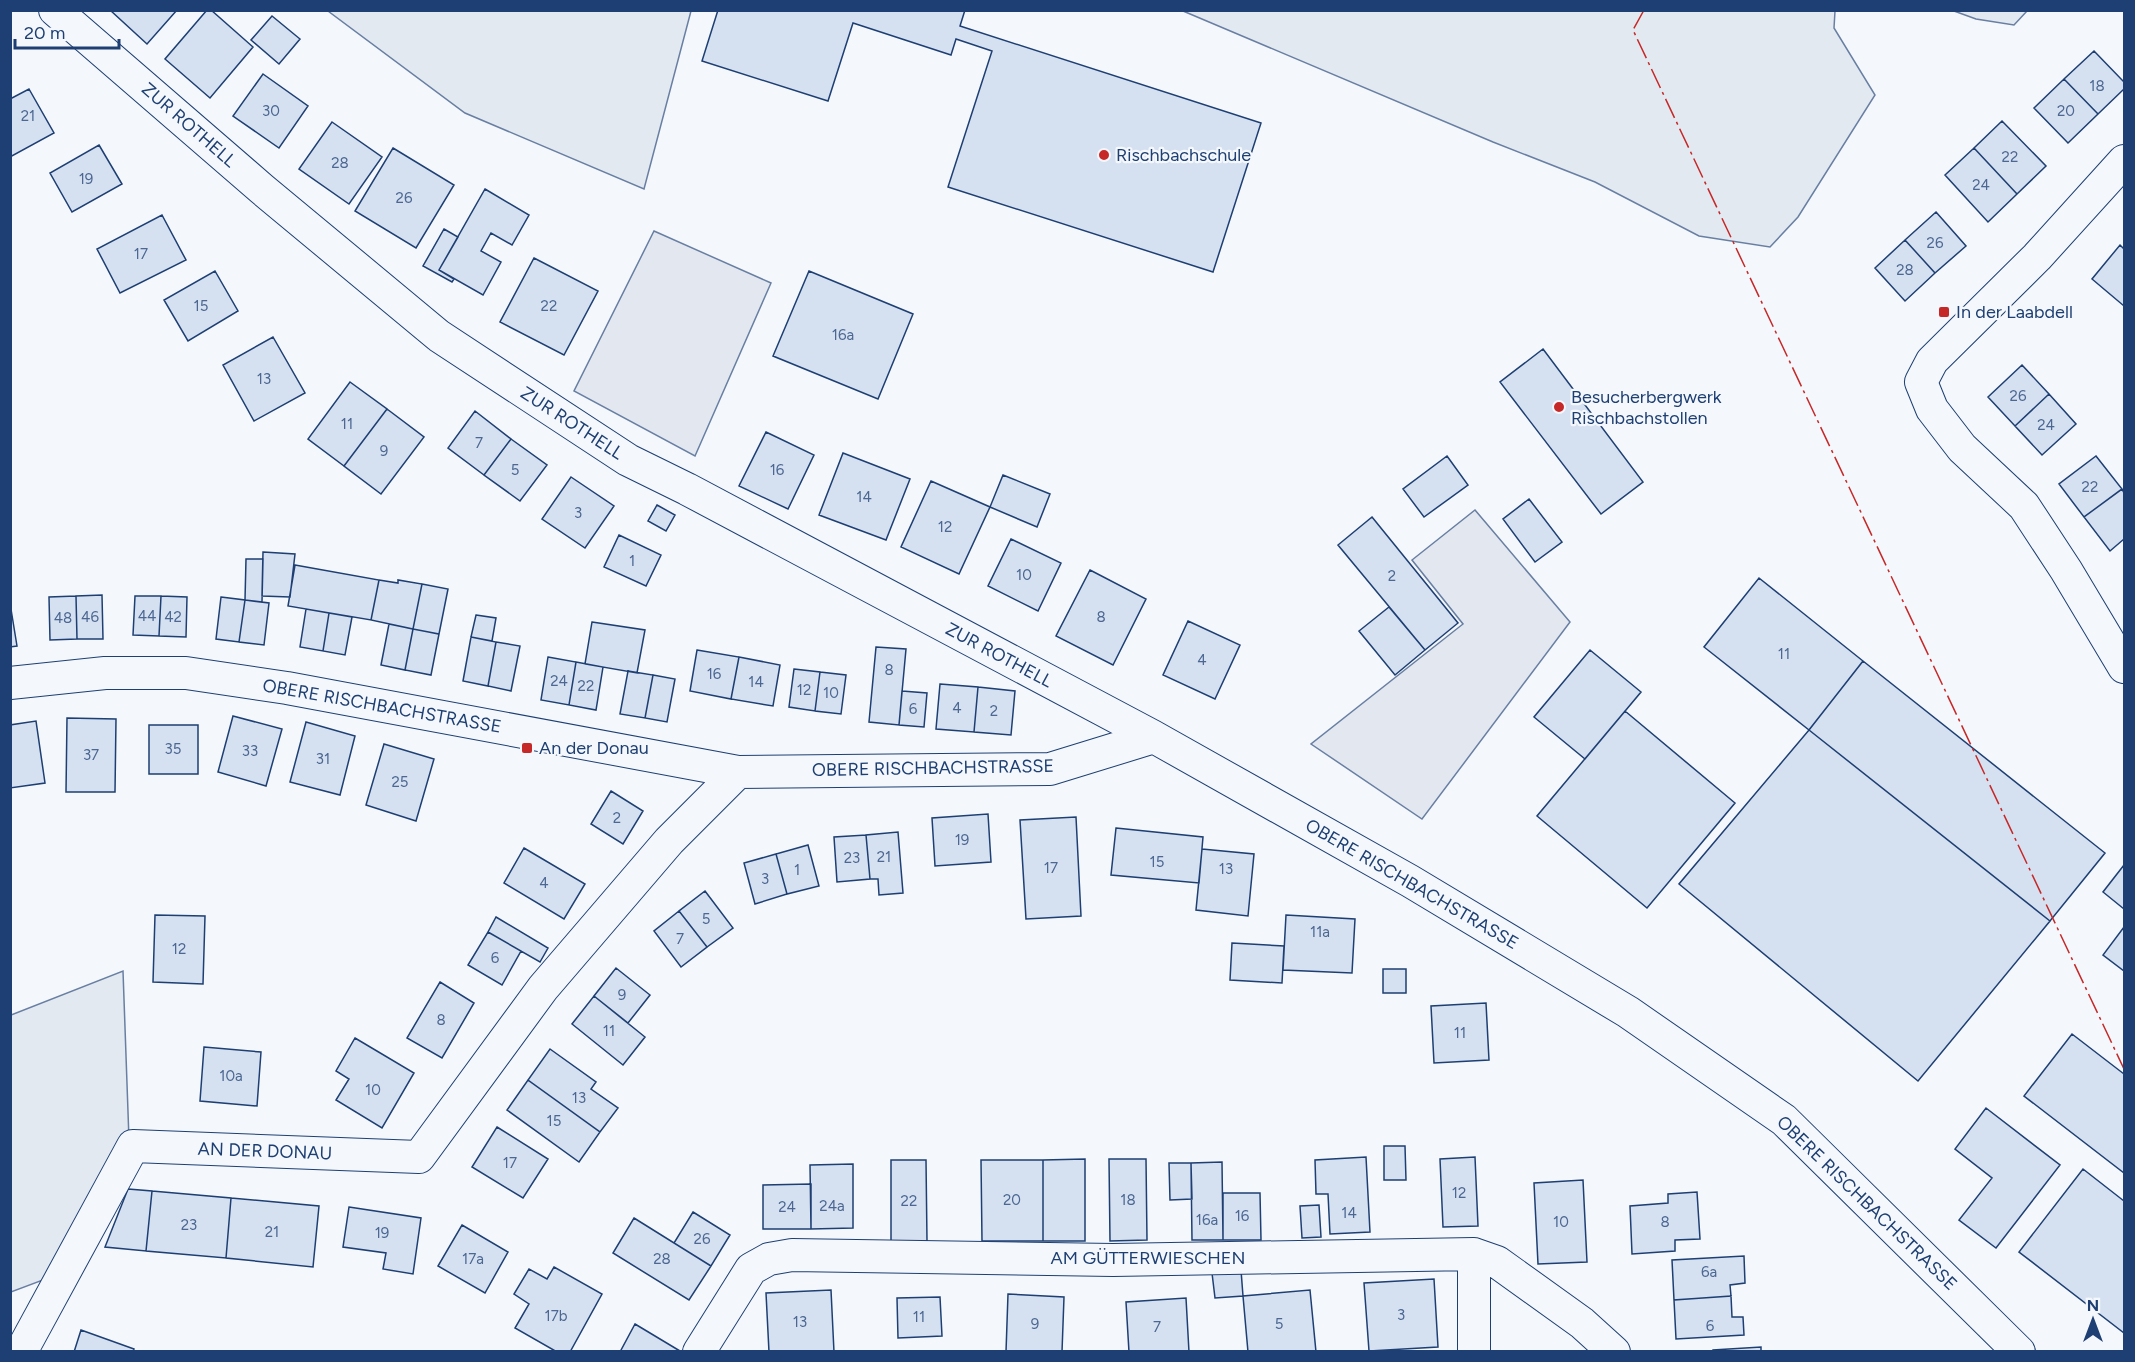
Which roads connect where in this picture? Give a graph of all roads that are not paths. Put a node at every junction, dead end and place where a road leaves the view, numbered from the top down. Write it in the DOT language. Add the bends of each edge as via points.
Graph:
graph roads {
  1 [pos="55,10"];
  2 [pos="2124,161"];
  3 [pos="2124,667"];
  4 [pos="10,683"];
  5 [pos="1154,737"];
  6 [pos="738,772"];
  7 [pos="1474,1254"];
  8 [pos="21,1352"];
  9 [pos="699,1352"];
  10 [pos="1474,1352"];
  11 [pos="1614,1352"];
  12 [pos="2019,1352"];
  1 -- 5 [label="street, ZUR ROTHELL" via="439,336 628,460"];
  2 -- 3 [label="street" via="2037,257 1932,361 1921,382 1932,409 1962,448 2024,506"];
  4 -- 6 [label="street, OBERE RISCHBACHSTRASSE" via="105,673 186,673 287,688"];
  5 -- 6 [label="street, OBERE RISCHBACHSTRASSE" via="1050,769"];
  5 -- 12 [label="street, OBERE RISCHBACHSTRASSE" via="1410,880 1628,1012 1784,1120"];
  6 -- 8 [label="street, AN DER DONAU" via="669,841 543,988 419,1157 133,1146"];
  7 -- 9 [label="street, AM GÜTTERWIESCHEN" via="1113,1260 792,1255 769,1259 751,1269"];
  7 -- 10 [label="street"];
  7 -- 11 [label="street, AM GÜTTERWIESCHEN" via="1497,1262 1582,1323"];
}
